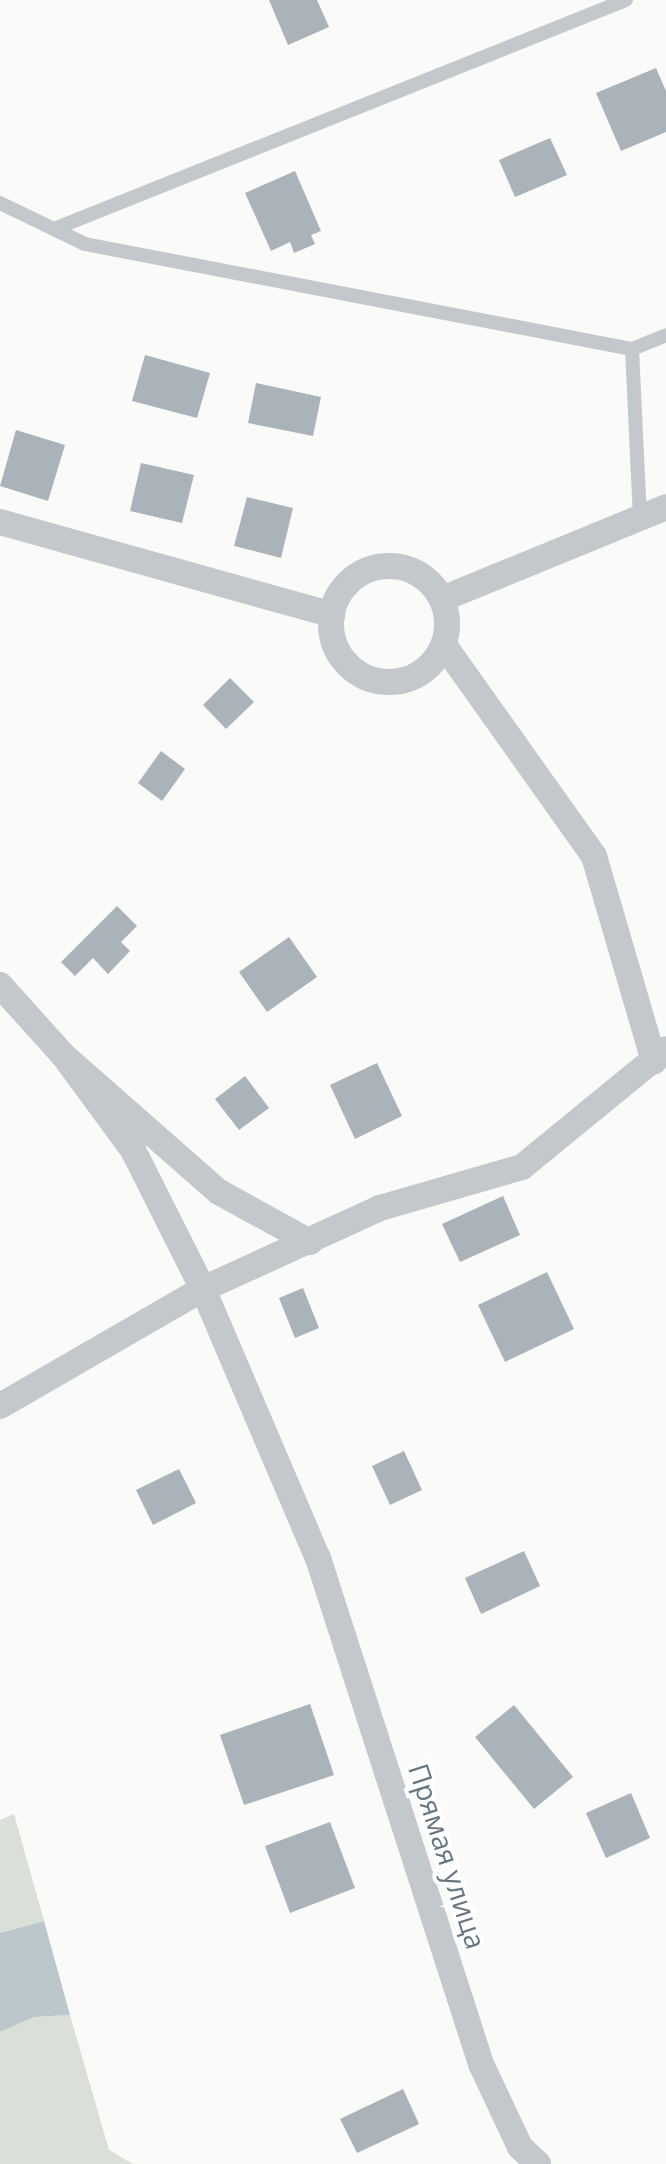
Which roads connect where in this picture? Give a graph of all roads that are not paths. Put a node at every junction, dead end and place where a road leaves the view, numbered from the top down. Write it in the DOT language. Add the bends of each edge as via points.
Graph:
graph roads {
  1 [pos="626,0"];
  2 [pos="0,203"];
  3 [pos="54,229"];
  4 [pos="666,335"];
  5 [pos="632,349"];
  6 [pos="666,507"];
  7 [pos="640,519"];
  8 [pos="0,522"];
  9 [pos="442,599"];
  10 [pos="332,615"];
  11 [pos="444,645"];
  12 [pos="0,985"];
  13 [pos="660,1055"];
  14 [pos="64,1056"];
  15 [pos="310,1242"];
  16 [pos="203,1289"];
  17 [pos="0,1406"];
  18 [pos="538,2164"];
  1 -- 3 [label="lane"];
  2 -- 3 [label="lane"];
  3 -- 5 [label="lane" via="85,244"];
  4 -- 5 [label="lane"];
  5 -- 7 [label="lane"];
  6 -- 7 [label="street"];
  7 -- 9 [label="street"];
  8 -- 10 [label="street"];
  9 -- 10 [label="street" via="417,572 381,567 348,583"];
  9 -- 11 [label="street" via="447,614"];
  10 -- 11 [label="street" via="338,652 358,673 384,683 420,674"];
  11 -- 13 [label="street" via="594,856"];
  12 -- 14 [label="street"];
  13 -- 15 [label="street" via="522,1167 380,1208"];
  14 -- 15 [label="street" via="219,1192"];
  14 -- 16 [label="street, Прямая улица" via="133,1150"];
  15 -- 16 [label="street"];
  16 -- 17 [label="street"];
  16 -- 18 [label="street, Прямая улица" via="318,1558 481,2064 520,2147"];
}
